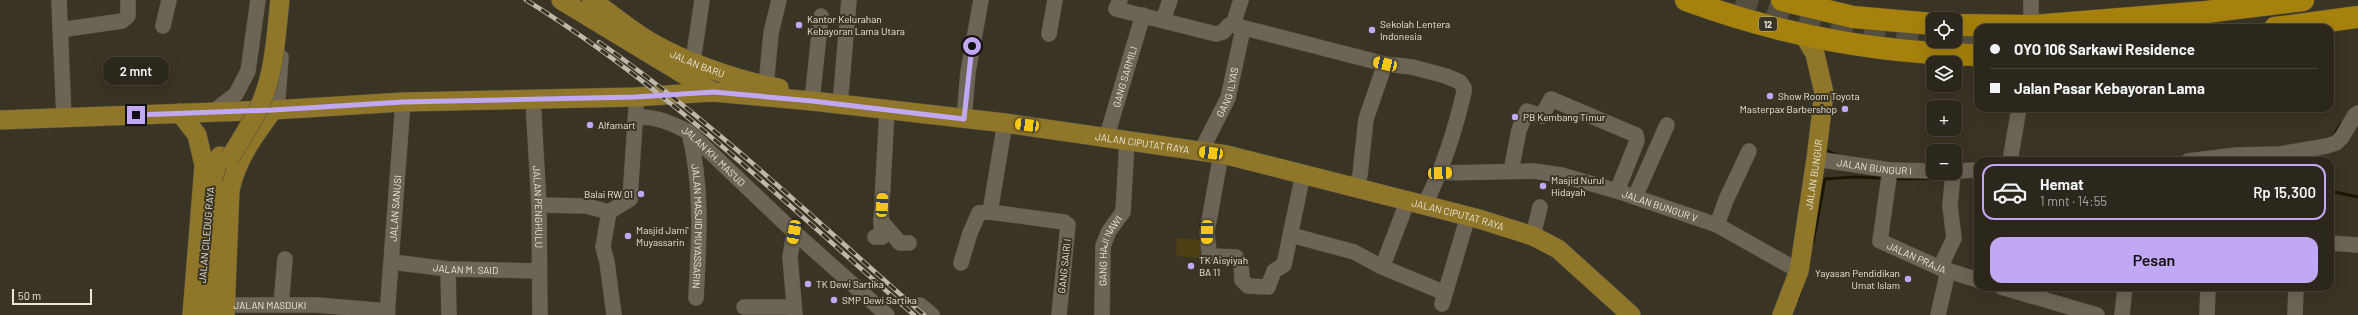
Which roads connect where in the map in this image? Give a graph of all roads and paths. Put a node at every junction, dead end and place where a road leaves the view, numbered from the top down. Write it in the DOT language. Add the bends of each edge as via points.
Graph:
graph roads {
  1 [pos="59,0"];
  2 [pos="128,0"];
  3 [pos="169,0"];
  4 [pos="258,0"];
  5 [pos="272,0"];
  6 [pos="280,0"];
  7 [pos="286,0"];
  8 [pos="561,0"];
  9 [pos="592,0"];
  10 [pos="702,0"];
  11 [pos="779,0"];
  12 [pos="849,0"];
  13 [pos="981,0"];
  14 [pos="1055,0"];
  15 [pos="1170,0"];
  16 [pos="1241,0"];
  17 [pos="1686,0"];
  18 [pos="1782,0"];
  19 [pos="2031,0"];
  20 [pos="2303,0"];
  21 [pos="1118,4"];
  22 [pos="1809,4"];
  23 [pos="1840,10"];
  24 [pos="2206,12"];
  25 [pos="1144,15"];
  26 [pos="821,16"];
  27 [pos="2358,17"];
  28 [pos="1163,20"];
  29 [pos="1926,23"];
  30 [pos="2031,24"];
  31 [pos="2056,24"];
  32 [pos="2186,24"];
  33 [pos="2305,24"];
  34 [pos="1962,25"];
  35 [pos="1974,25"];
  36 [pos="163,26"];
  37 [pos="1238,27"];
  38 [pos="60,30"];
  39 [pos="1049,34"];
  40 [pos="1800,34"];
  41 [pos="1851,44"];
  42 [pos="1974,55"];
  43 [pos="693,61"];
  44 [pos="1385,64"];
  45 [pos="766,86"];
  46 [pos="706,89"];
  47 [pos="635,97"];
  48 [pos="811,98"];
  49 [pos="533,100"];
  50 [pos="403,102"];
  51 [pos="840,105"];
  52 [pos="273,110"];
  53 [pos="886,110"];
  54 [pos="213,112"];
  55 [pos="2018,112"];
  56 [pos="180,113"];
  57 [pos="2358,113"];
  58 [pos="636,117"];
  59 [pos="64,118"];
  60 [pos="964,119"];
  61 [pos="0,120"];
  62 [pos="1005,122"];
  63 [pos="1667,125"];
  64 [pos="689,132"];
  65 [pos="1106,139"];
  66 [pos="1127,141"];
  67 [pos="1749,150"];
  68 [pos="1201,151"];
  69 [pos="1221,154"];
  70 [pos="224,157"];
  71 [pos="2011,157"];
  72 [pos="2221,157"];
  73 [pos="1816,159"];
  74 [pos="1890,170"];
  75 [pos="1926,170"];
  76 [pos="1974,170"];
  77 [pos="1510,171"];
  78 [pos="1962,171"];
  79 [pos="1440,173"];
  80 [pos="1303,174"];
  81 [pos="1952,180"];
  82 [pos="1356,186"];
  83 [pos="1617,190"];
  84 [pos="1635,197"];
  85 [pos="1416,202"];
  86 [pos="539,205"];
  87 [pos="1540,207"];
  88 [pos="609,212"];
  89 [pos="990,212"];
  90 [pos="1468,216"];
  91 [pos="881,221"];
  92 [pos="1718,225"];
  93 [pos="794,232"];
  94 [pos="1291,235"];
  95 [pos="1533,236"];
  96 [pos="875,237"];
  97 [pos="909,243"];
  98 [pos="2334,243"];
  99 [pos="2358,244"];
  100 [pos="285,259"];
  101 [pos="392,262"];
  102 [pos="961,263"];
  103 [pos="1380,266"];
  104 [pos="448,269"];
  105 [pos="1944,270"];
  106 [pos="1799,271"];
  107 [pos="539,272"];
  108 [pos="1974,279"];
  109 [pos="2028,291"];
  110 [pos="2125,291"];
  111 [pos="2208,291"];
  112 [pos="2296,291"];
  113 [pos="2041,293"];
  114 [pos="696,298"];
  115 [pos="281,304"];
  116 [pos="920,306"];
  117 [pos="744,307"];
  118 [pos="795,311"];
  119 [pos="220,312"];
  120 [pos="387,313"];
  121 [pos="192,315"];
  122 [pos="200,315"];
  123 [pos="449,315"];
  124 [pos="540,315"];
  125 [pos="614,315"];
  126 [pos="886,315"];
  127 [pos="932,315"];
  128 [pos="1059,315"];
  129 [pos="1102,315"];
  130 [pos="1631,315"];
  131 [pos="1782,315"];
  132 [pos="1938,315"];
  133 [pos="2097,315"];
  134 [pos="2122,315"];
  135 [pos="2207,315"];
  136 [pos="2295,315"];
  1 -- 38 [label="street"];
  2 -- 38 [label="street" via="128,16 122,21"];
  3 -- 36 [label="street"];
  4 -- 54 [label="street" via="248,71 236,94"];
  5 -- 70 [label="main road" via="265,58 257,90"];
  6 -- 70 [label="main road, bridge" via="274,55 261,104"];
  7 -- 52 [label="street" via="278,98"];
  8 -- 46 [label="main road, JALAN BARU"];
  9 -- 43 [label="main road, JALAN BARU" via="649,41"];
  10 -- 43 [label="street"];
  11 -- 45 [label="street" via="771,33"];
  12 -- 51 [label="street"];
  13 -- 60 [label="street" via="968,72"];
  14 -- 39 [label="street"];
  15 -- 28 [label="street"];
  16 -- 37 [label="street, GANG ILYAS"];
  17 -- 40 [label="highway, 12"];
  18 -- 22 [label="highway"];
  19 -- 30 [label="street"];
  20 -- 24 [label="highway"];
  21 -- 25 [label="street"];
  22 -- 23 [label="highway"];
  22 -- 40 [label="highway" via="1808,20"];
  23 -- 29 [label="highway"];
  23 -- 41 [label="highway"];
  24 -- 31 [label="highway"];
  24 -- 32 [label="highway"];
  25 -- 28 [label="street"];
  25 -- 65 [label="street, GANG SARMILI"];
  26 -- 48 [label="street"];
  27 -- 33 [label="highway"];
  28 -- 37 [label="street" via="1216,34 1223,32 1229,25"];
  34 -- 35 [label="highway"];
  37 -- 44 [label="street"];
  37 -- 68 [label="street, GANG ILYAS" via="1228,98"];
  38 -- 59 [label="street"];
  40 -- 41 [label="highway, 12"];
  40 -- 73 [label="main road, JALAN BUNGUR" via="1815,54 1824,94"];
  41 -- 42 [label="highway, 12" via="1925,54"];
  43 -- 45 [label="main road, JALAN BARU"];
  44 -- 79 [label="street" via="1412,67 1446,76 1460,82 1464,88 1456,127"];
  44 -- 82 [label="street" via="1366,119 1360,175"];
  45 -- 48 [label="main road, JALAN BARU"];
  46 -- 47 [label="main road, JALAN CIPUTAT RAYA" via="670,96"];
  46 -- 48 [label="main road, JALAN CIPUTAT RAYA"];
  47 -- 49 [label="main road, JALAN CIPUTAT RAYA"];
  47 -- 58 [label="street"];
  48 -- 51 [label="main road, JALAN CIPUTAT RAYA"];
  49 -- 50 [label="main road, JALAN CIPUTAT RAYA"];
  49 -- 86 [label="street, JALAN PENGHULU"];
  50 -- 52 [label="main road, JALAN CIPUTAT RAYA"];
  50 -- 101 [label="street, JALAN SANUSI"];
  51 -- 53 [label="main road, JALAN CIPUTAT RAYA"];
  52 -- 54 [label="main road, JALAN CIPUTAT RAYA"];
  52 -- 119 [label="main road" via="249,143 234,172 230,190"];
  53 -- 60 [label="main road, JALAN CIPUTAT RAYA"];
  53 -- 91 [label="street"];
  54 -- 56 [label="main road, JALAN CIPUTAT RAYA"];
  55 -- 71 [label="street"];
  56 -- 59 [label="main road, JALAN CIPUTAT RAYA"];
  56 -- 121 [label="main road" via="197,135 204,165"];
  57 -- 72 [label="street" via="2336,143 2327,146 2280,154"];
  58 -- 64 [label="street, JALAN KH. MAS'UD" via="652,116"];
  58 -- 88 [label="street" via="630,199"];
  59 -- 61 [label="main road, JALAN CIPUTAT RAYA"];
  60 -- 62 [label="main road, JALAN CIPUTAT RAYA"];
  62 -- 65 [label="main road, JALAN CIPUTAT RAYA"];
  62 -- 89 [label="street"];
  63 -- 84 [label="street"];
  64 -- 93 [label="street, JALAN KH. MAS'UD"];
  64 -- 114 [label="street, JALAN MASJID MUYASSARIN" via="698,173 700,213"];
  65 -- 66 [label="main road, JALAN CIPUTAT RAYA"];
  66 -- 68 [label="main road, JALAN CIPUTAT RAYA"];
  66 -- 129 [label="street, GANG HAJI NAWI" via="1124,212 1114,223 1103,246"];
  67 -- 92 [label="street" via="1726,200"];
  68 -- 69 [label="main road, JALAN CIPUTAT RAYA"];
  69 -- 80 [label="main road, JALAN CIPUTAT RAYA"];
  69 -- 94 [label="street" via="1207,240 1211,255 1236,257 1241,264 1244,284 1266,288 1270,286 1274,271 1284,265"];
  70 -- 119 [label="main road, JALAN CILEDUG RAYA" via="218,189"];
  70 -- 122 [label="main road, JALAN CILEDUG RAYA" via="208,191"];
  73 -- 74 [label="street, JALAN BUNGUR I"];
  73 -- 106 [label="main road, JALAN BUNGUR"];
  74 -- 75 [label="street, JALAN BUNGUR I"];
  74 -- 105 [label="street, JALAN PRAJA" via="1880,241"];
  76 -- 78 [label="street"];
  77 -- 79 [label="street, JALAN BUNGUR V"];
  77 -- 83 [label="street, JALAN BUNGUR V" via="1557,174"];
  77 -- 83 [label="street" via="1519,130 1527,111 1542,116 1551,99 1636,136 1637,141"];
  79 -- 85 [label="street"];
  80 -- 82 [label="main road, JALAN CIPUTAT RAYA"];
  80 -- 94 [label="street"];
  81 -- 105 [label="street" via="1950,206 1954,238"];
  82 -- 85 [label="main road, JALAN CIPUTAT RAYA"];
  83 -- 84 [label="street, JALAN BUNGUR V"];
  84 -- 92 [label="street, JALAN BUNGUR V"];
  85 -- 90 [label="main road, JALAN CIPUTAT RAYA"];
  85 -- 103 [label="street" via="1386,260"];
  86 -- 88 [label="street" via="586,206"];
  86 -- 107 [label="street, JALAN PENGHULU"];
  87 -- 95 [label="street"];
  88 -- 125 [label="street" via="603,246"];
  89 -- 102 [label="street" via="979,213"];
  89 -- 128 [label="street, GANG SAIRI I" via="1068,225"];
  90 -- 95 [label="main road, JALAN CIPUTAT RAYA"];
  90 -- 103 [label="street" via="1444,298"];
  91 -- 96 [label="street" via="882,237"];
  91 -- 97 [label="street" via="900,242"];
  92 -- 106 [label="street, JALAN BUNGUR V"];
  93 -- 118 [label="street" via="790,257"];
  93 -- 126 [label="street, JALAN KH. MAS'UD"];
  94 -- 103 [label="street" via="1354,252"];
  95 -- 130 [label="main road, JALAN CIPUTAT RAYA" via="1558,249"];
  98 -- 99 [label="street"];
  100 -- 115 [label="street"];
  101 -- 104 [label="street, JALAN M. SAID"];
  101 -- 120 [label="street, JALAN SANUSI"];
  104 -- 107 [label="street, JALAN M. SAID"];
  104 -- 123 [label="street"];
  105 -- 108 [label="street, JALAN PRAJA"];
  105 -- 132 [label="street"];
  106 -- 131 [label="main road, JALAN BUNGUR"];
  107 -- 124 [label="street, JALAN PENGHULU"];
  109 -- 113 [label="street"];
  110 -- 134 [label="street"];
  111 -- 135 [label="street"];
  112 -- 136 [label="street"];
  113 -- 133 [label="street"];
  115 -- 119 [label="street, JALAN MASDUKI"];
  115 -- 120 [label="street, JALAN MASDUKI" via="317,305"];
  116 -- 127 [label="street"];
  117 -- 118 [label="street"];
}
